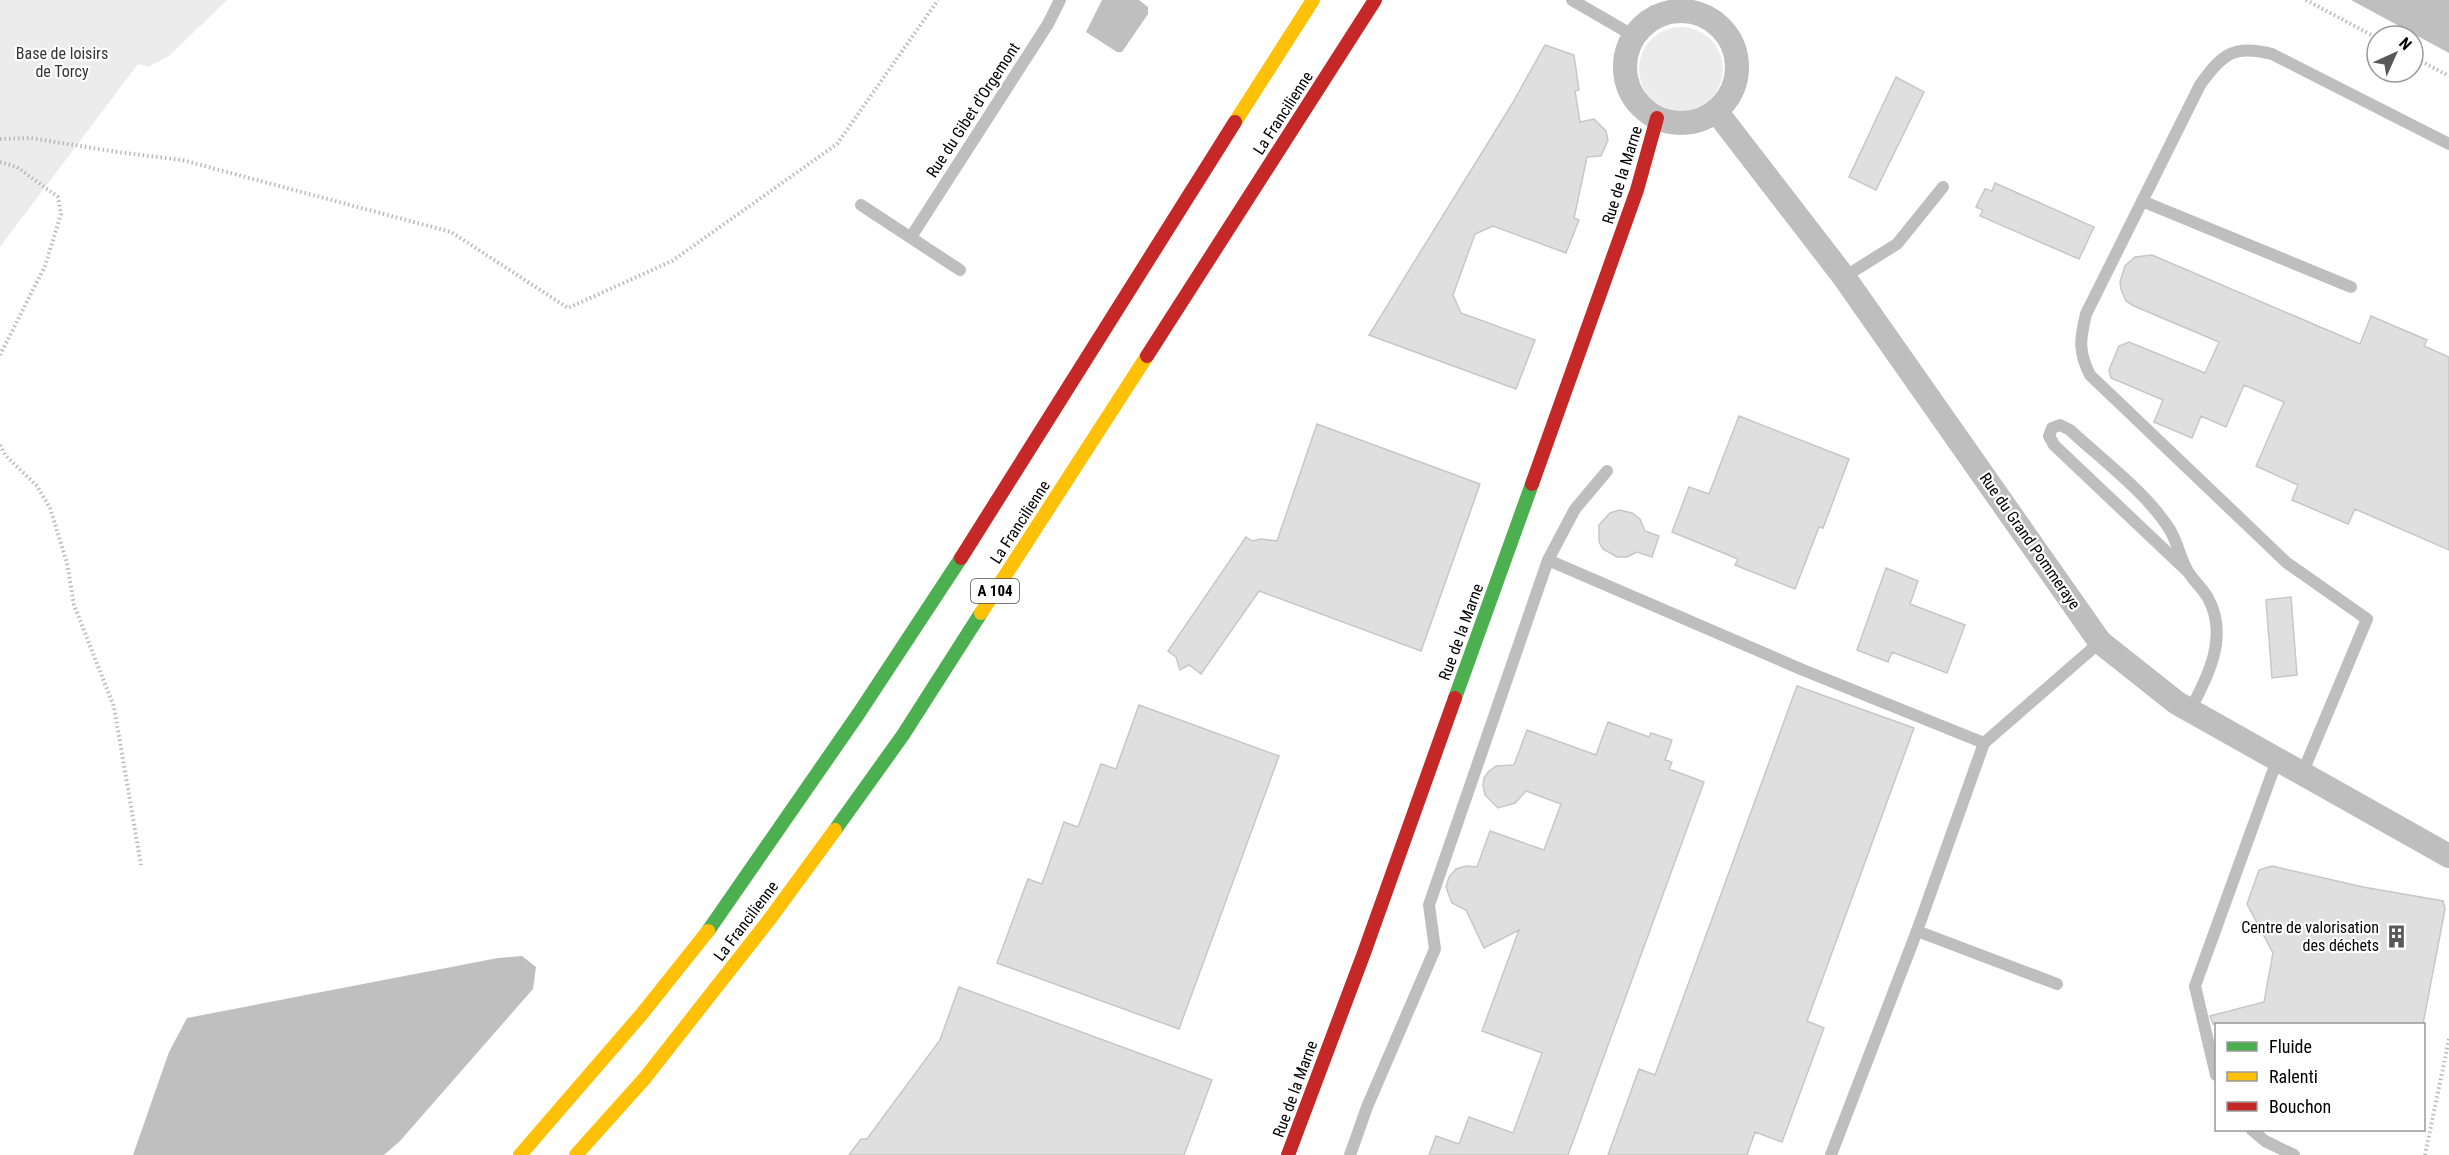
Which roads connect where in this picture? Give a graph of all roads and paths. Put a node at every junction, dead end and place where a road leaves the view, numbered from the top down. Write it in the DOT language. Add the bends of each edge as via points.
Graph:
graph roads {
  1 [pos="938,0"];
  2 [pos="1060,0"];
  3 [pos="1313,0"];
  4 [pos="1375,0"];
  5 [pos="1572,0"];
  6 [pos="2306,0"];
  7 [pos="2365,32"];
  8 [pos="1634,36"];
  9 [pos="2425,63"];
  10 [pos="2449,76"];
  11 [pos="1716,111"];
  12 [pos="1656,118"];
  13 [pos="0,139"];
  14 [pos="2449,144"];
  15 [pos="0,162"];
  16 [pos="1943,187"];
  17 [pos="2142,201"];
  18 [pos="861,205"];
  19 [pos="911,237"];
  20 [pos="960,270"];
  21 [pos="1844,277"];
  22 [pos="2351,287"];
  23 [pos="0,355"];
  24 [pos="0,445"];
  25 [pos="1607,471"];
  26 [pos="1548,560"];
  27 [pos="2187,570"];
  28 [pos="2100,642"];
  29 [pos="2190,710"];
  30 [pos="1984,743"];
  31 [pos="2277,760"];
  32 [pos="2302,774"];
  33 [pos="2449,856"];
  34 [pos="141,865"];
  35 [pos="1917,931"];
  36 [pos="2057,984"];
  37 [pos="2449,1039"];
  38 [pos="2215,1067"];
  39 [pos="2253,1131"];
  40 [pos="520,1155"];
  41 [pos="576,1155"];
  42 [pos="1288,1155"];
  43 [pos="1350,1155"];
  44 [pos="1831,1155"];
  45 [pos="2294,1155"];
  46 [pos="2426,1155"];
  1 -- 13 [label="path" via="837,144 672,261 568,308 451,232 182,160 31,138"];
  2 -- 19 [label="lane, Rue du Gibet d'Orgemont"];
  3 -- 40 [label="main road, La Francilienne / A 104" via="1000,501 865,707 709,929"];
  4 -- 41 [label="main road, La Francilienne / A 104" via="903,735 754,939 645,1078"];
  5 -- 8 [label="lane"];
  6 -- 7 [label="path"];
  8 -- 11 [label="street" via="1647,22 1664,13 1684,11 1702,15 1719,26 1731,41 1737,59 1733,88"];
  8 -- 12 [label="street" via="1626,54 1625,73 1630,91 1641,107"];
  9 -- 10 [label="path"];
  11 -- 12 [label="street" via="1687,123"];
  11 -- 21 [label="street, Rue du Grand Pommeraye"];
  12 -- 42 [label="main road, Rue de la Marne" via="1637,190"];
  14 -- 17 [label="lane" via="2272,54 2250,48 2215,64 2200,85"];
  15 -- 23 [label="path" via="17,167 58,197 61,214 45,266"];
  16 -- 21 [label="lane" via="1897,244"];
  17 -- 22 [label="lane"];
  17 -- 32 [label="lane" via="2086,314 2081,349 2090,375 2287,563 2367,620"];
  18 -- 19 [label="lane"];
  19 -- 20 [label="lane"];
  21 -- 28 [label="street, Rue du Grand Pommeraye"];
  24 -- 34 [label="path" via="51,508 67,562 74,605 114,707"];
  25 -- 26 [label="lane" via="1575,509"];
  26 -- 30 [label="lane"];
  26 -- 43 [label="lane" via="1429,905 1435,949"];
  27 -- 27 [label="lane" via="2054,446 2049,436 2052,428 2060,425 2070,430 2151,506 2171,531"];
  27 -- 29 [label="lane" via="2209,600 2215,621 2214,659"];
  28 -- 29 [label="street, Rue du Grand Pommeraye"];
  28 -- 30 [label="lane"];
  29 -- 31 [label="street, Rue du Grand Pommeraye"];
  30 -- 35 [label="lane"];
  31 -- 32 [label="street, Rue du Grand Pommeraye"];
  31 -- 38 [label="lane" via="2195,986"];
  32 -- 33 [label="street, Rue du Grand Pommeraye"];
  35 -- 36 [label="lane"];
  35 -- 44 [label="lane"];
  37 -- 46 [label="path"];
  39 -- 45 [label="lane"];
}
